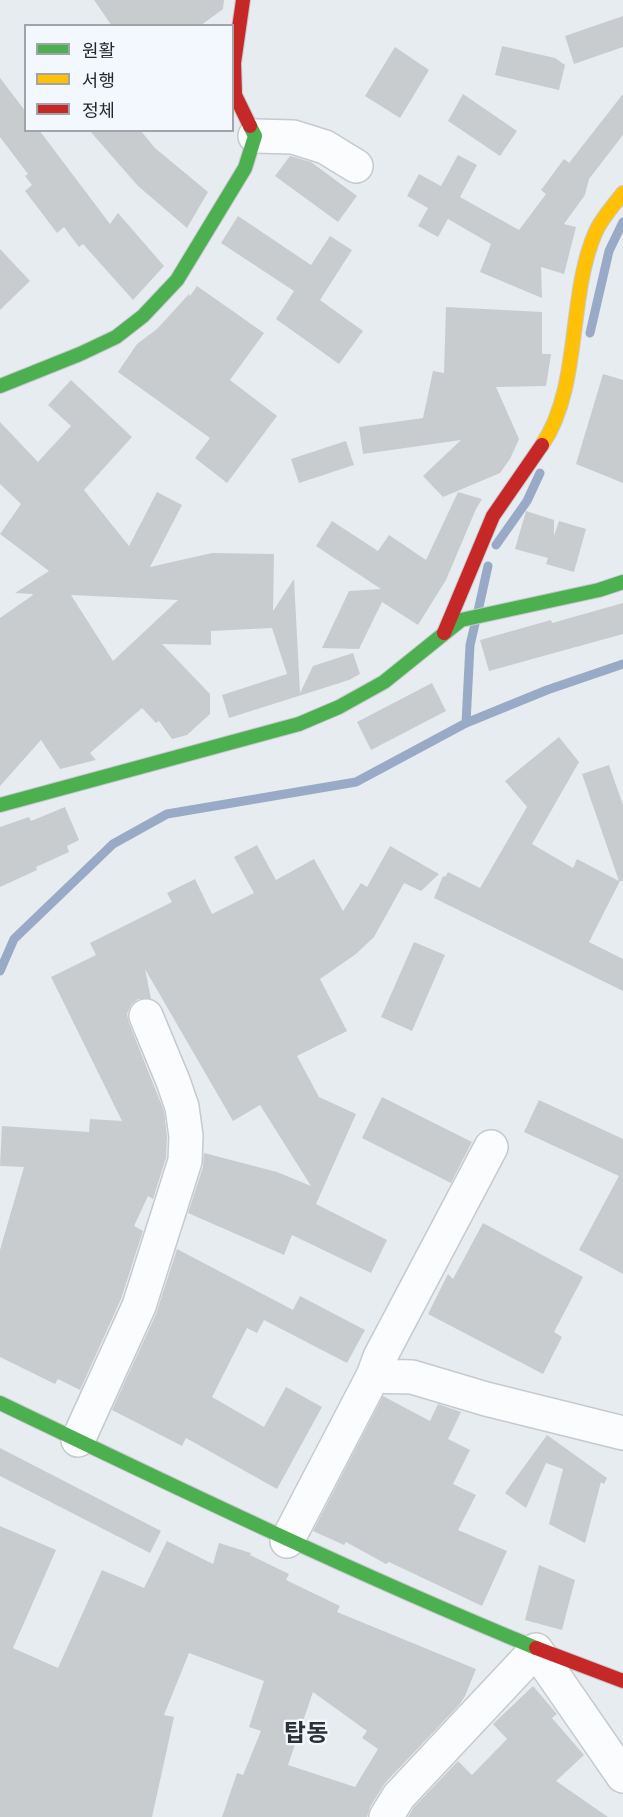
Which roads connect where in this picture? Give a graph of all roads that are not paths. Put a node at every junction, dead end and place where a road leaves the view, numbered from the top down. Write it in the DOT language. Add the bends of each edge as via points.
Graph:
graph roads {
  1 [pos="243,0"];
  2 [pos="255,136"];
  3 [pos="356,166"];
  4 [pos="623,193"];
  5 [pos="0,386"];
  6 [pos="623,582"];
  7 [pos="444,633"];
  8 [pos="0,805"];
  9 [pos="146,1016"];
  10 [pos="491,1147"];
  11 [pos="373,1376"];
  12 [pos="0,1403"];
  13 [pos="623,1433"];
  14 [pos="78,1440"];
  15 [pos="287,1540"];
  16 [pos="536,1650"];
  17 [pos="623,1682"];
  18 [pos="623,1776"];
  19 [pos="386,1817"];
  1 -- 2 [label="street" via="234,63 235,95"];
  2 -- 3 [label="street" via="293,137 325,147"];
  2 -- 5 [label="street" via="245,168 177,280 143,316 116,337"];
  4 -- 7 [label="street" via="597,229 586,260 561,410 542,446 493,516"];
  6 -- 7 [label="street" via="461,620"];
  7 -- 8 [label="street" via="384,682 299,724"];
  9 -- 14 [label="street" via="182,1107 185,1161 139,1306"];
  10 -- 11 [label="street"];
  11 -- 13 [label="street" via="412,1377"];
  11 -- 15 [label="street"];
  12 -- 14 [label="street"];
  14 -- 15 [label="street"];
  15 -- 16 [label="street"];
  16 -- 17 [label="street"];
  16 -- 18 [label="street"];
  16 -- 19 [label="street" via="399,1796"];
}
